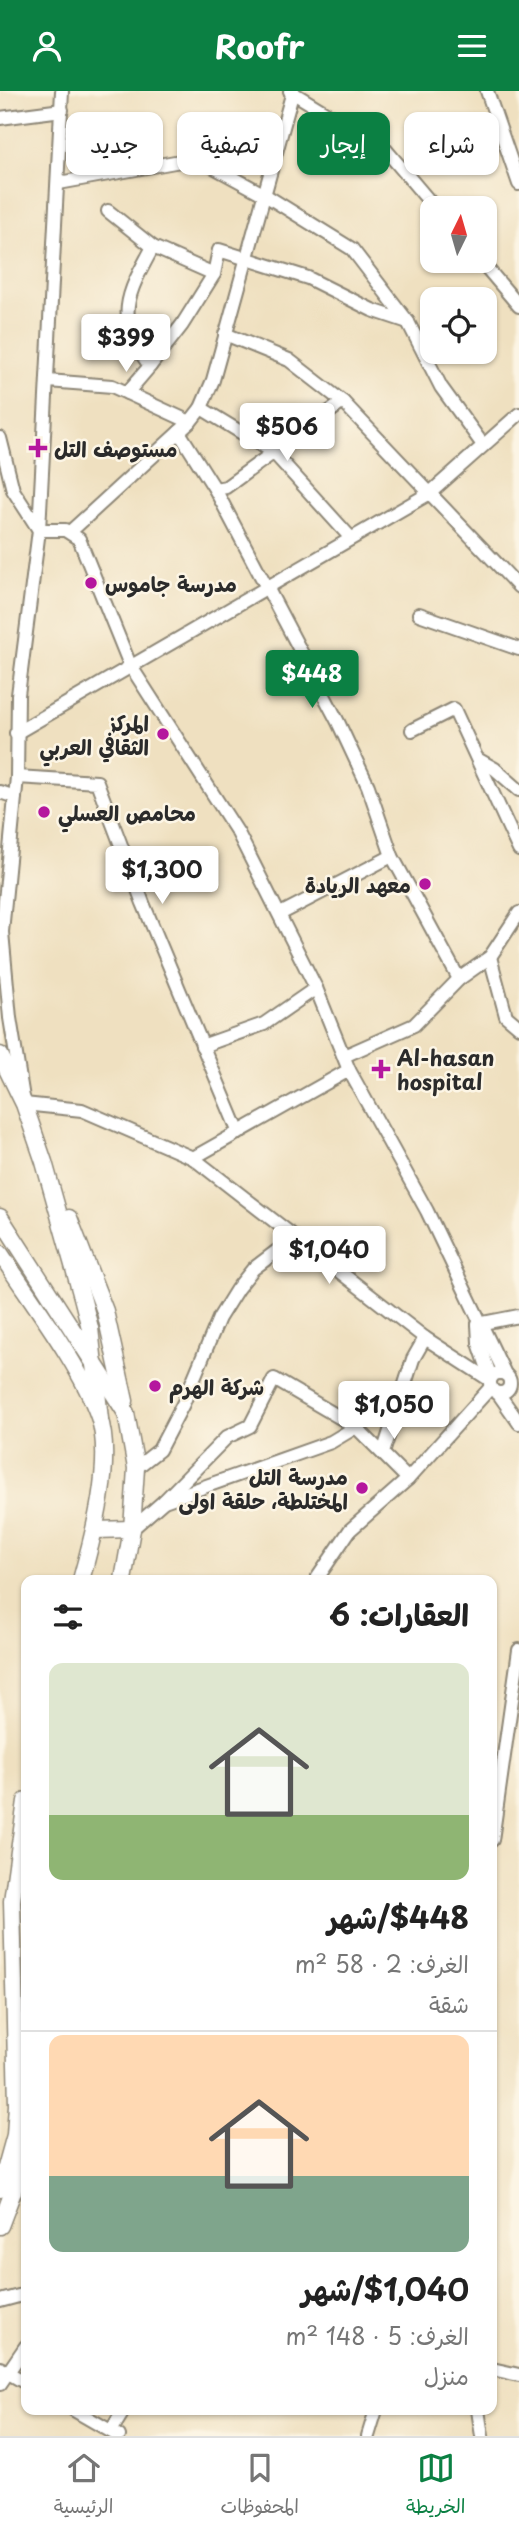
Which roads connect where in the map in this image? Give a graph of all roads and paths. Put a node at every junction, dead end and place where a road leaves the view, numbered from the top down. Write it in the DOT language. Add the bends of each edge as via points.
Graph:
graph roads {
  1 [pos="62,91"];
  2 [pos="292,91"];
  3 [pos="487,91"];
  4 [pos="62,110"];
  5 [pos="0,117"];
  6 [pos="59,183"];
  7 [pos="519,184"];
  8 [pos="265,195"];
  9 [pos="425,196"];
  10 [pos="108,211"];
  11 [pos="153,247"];
  12 [pos="246,257"];
  13 [pos="491,273"];
  14 [pos="214,274"];
  15 [pos="519,306"];
  16 [pos="408,322"];
  17 [pos="225,334"];
  18 [pos="150,366"];
  19 [pos="48,381"];
  20 [pos="127,393"];
  21 [pos="343,402"];
  22 [pos="201,408"];
  23 [pos="519,414"];
  24 [pos="190,422"];
  25 [pos="179,432"];
  26 [pos="0,438"];
  27 [pos="483,445"];
  28 [pos="273,452"];
  29 [pos="215,489"];
  30 [pos="430,493"];
  31 [pos="39,530"];
  32 [pos="71,531"];
  33 [pos="350,537"];
  34 [pos="519,587"];
  35 [pos="267,591"];
  36 [pos="419,614"];
  37 [pos="519,649"];
  38 [pos="130,665"];
  39 [pos="412,730"];
  40 [pos="16,733"];
  41 [pos="479,760"];
  42 [pos="17,777"];
  43 [pos="519,790"];
  44 [pos="0,792"];
  45 [pos="15,797"];
  46 [pos="517,841"];
  47 [pos="392,856"];
  48 [pos="519,913"];
  49 [pos="280,914"];
  50 [pos="489,957"];
  51 [pos="459,979"];
  52 [pos="316,988"];
  53 [pos="519,1027"];
  54 [pos="202,1046"];
  55 [pos="0,1055"];
  56 [pos="344,1056"];
  57 [pos="349,1070"];
  58 [pos="24,1104"];
  59 [pos="239,1133"];
  60 [pos="193,1158"];
  61 [pos="44,1162"];
  62 [pos="0,1217"];
  63 [pos="293,1238"];
  64 [pos="0,1253"];
  65 [pos="519,1316"];
  66 [pos="478,1324"];
  67 [pos="425,1338"];
  68 [pos="93,1364"];
  69 [pos="508,1378"];
  70 [pos="492,1385"];
  71 [pos="519,1397"];
  72 [pos="126,1413"];
  73 [pos="100,1419"];
  74 [pos="519,1423"];
  75 [pos="356,1427"];
  76 [pos="383,1454"];
  77 [pos="136,1468"];
  78 [pos="408,1479"];
  79 [pos="164,1501"];
  80 [pos="95,1529"];
  81 [pos="132,1529"];
  82 [pos="82,1575"];
  83 [pos="124,1575"];
  84 [pos="319,1575"];
  85 [pos="519,1650"];
  86 [pos="497,1805"];
  87 [pos="21,1837"];
  88 [pos="21,2159"];
  89 [pos="0,2189"];
  90 [pos="0,2226"];
  91 [pos="21,2295"];
  92 [pos="0,2301"];
  93 [pos="21,2351"];
  94 [pos="497,2369"];
  95 [pos="4,2370"];
  96 [pos="519,2375"];
  97 [pos="21,2380"];
  98 [pos="0,2385"];
  99 [pos="83,2415"];
  100 [pos="122,2415"];
  101 [pos="374,2415"];
  102 [pos="479,2415"];
  103 [pos="115,2433"];
  104 [pos="368,2436"];
  105 [pos="482,2436"];
  1 -- 4 [label="street"];
  2 -- 8 [label="street"];
  2 -- 9 [label="street" via="385,149"];
  3 -- 7 [label="street"];
  4 -- 5 [label="street"];
  4 -- 6 [label="street"];
  6 -- 8 [label="street" via="197,158"];
  6 -- 19 [label="street"];
  8 -- 12 [label="street"];
  8 -- 16 [label="street" via="352,249"];
  10 -- 11 [label="street"];
  11 -- 14 [label="street"];
  11 -- 18 [label="street" via="131,287 126,308 134,344"];
  12 -- 14 [label="street" via="219,250"];
  12 -- 16 [label="street" via="308,278 372,310"];
  12 -- 17 [label="street"];
  13 -- 15 [label="street"];
  14 -- 18 [label="street"];
  16 -- 27 [label="street" via="441,387"];
  17 -- 21 [label="street" via="289,360"];
  17 -- 22 [label="street"];
  18 -- 20 [label="street"];
  19 -- 20 [label="street" via="112,386"];
  19 -- 31 [label="street"];
  20 -- 24 [label="street"];
  21 -- 28 [label="street"];
  21 -- 30 [label="street"];
  22 -- 24 [label="street"];
  22 -- 28 [label="street"];
  23 -- 27 [label="street"];
  24 -- 25 [label="street"];
  25 -- 29 [label="street"];
  25 -- 32 [label="street"];
  26 -- 31 [label="street" via="13,490"];
  27 -- 30 [label="street"];
  28 -- 29 [label="street" via="226,487"];
  28 -- 33 [label="street"];
  29 -- 35 [label="street"];
  30 -- 33 [label="street"];
  30 -- 34 [label="street"];
  31 -- 32 [label="street"];
  31 -- 40 [label="street"];
  32 -- 38 [label="street" via="79,539"];
  33 -- 35 [label="street"];
  35 -- 38 [label="street"];
  35 -- 47 [label="street" via="353,753"];
  36 -- 37 [label="street"];
  38 -- 40 [label="street"];
  38 -- 49 [label="street" via="238,833"];
  39 -- 41 [label="street" via="454,709"];
  40 -- 42 [label="street"];
  41 -- 43 [label="street"];
  41 -- 46 [label="street"];
  42 -- 45 [label="street"];
  42 -- 54 [label="street" via="97,782"];
  44 -- 45 [label="street"];
  45 -- 58 [label="street" via="2,932"];
  47 -- 49 [label="street"];
  47 -- 51 [label="street"];
  48 -- 50 [label="street"];
  49 -- 52 [label="street"];
  50 -- 51 [label="street"];
  50 -- 53 [label="street" via="506,1016"];
  51 -- 56 [label="street" via="414,1025"];
  52 -- 54 [label="street" via="264,1024"];
  52 -- 56 [label="street"];
  54 -- 59 [label="street"];
  55 -- 58 [label="main road"];
  56 -- 57 [label="street"];
  57 -- 59 [label="street"];
  57 -- 66 [label="street" via="428,1211"];
  58 -- 60 [label="street" via="82,1109"];
  58 -- 61 [label="main road"];
  59 -- 60 [label="street"];
  60 -- 63 [label="street"];
  61 -- 68 [label="main road" via="90,1328"];
  61 -- 72 [label="main road" via="105,1311"];
  62 -- 68 [label="main road"];
  63 -- 67 [label="street"];
  63 -- 77 [label="street" via="253,1269 237,1289 219,1318 159,1450"];
  64 -- 73 [label="main road" via="54,1335"];
  65 -- 66 [label="street"];
  66 -- 69 [label="street" via="490,1338"];
  66 -- 70 [label="street"];
  67 -- 70 [label="street"];
  67 -- 76 [label="street" via="413,1359"];
  68 -- 72 [label="main road"];
  68 -- 73 [label="main road"];
  69 -- 70 [label="street" via="496,1374"];
  69 -- 70 [label="street" via="508,1389"];
  69 -- 71 [label="street"];
  70 -- 74 [label="street"];
  70 -- 78 [label="street"];
  72 -- 77 [label="main road"];
  73 -- 80 [label="main road" via="103,1468"];
  75 -- 76 [label="street"];
  75 -- 79 [label="street" via="304,1452"];
  75 -- 79 [label="street" via="274,1379 250,1426 227,1437"];
  76 -- 78 [label="street"];
  77 -- 81 [label="main road"];
  78 -- 84 [label="street" via="350,1530"];
  79 -- 81 [label="street"];
  80 -- 81 [label="main road"];
  80 -- 82 [label="main road"];
  81 -- 83 [label="main road"];
  85 -- 86 [label="street"];
  87 -- 89 [label="main road" via="12,1901 18,2105"];
  88 -- 90 [label="main road"];
  91 -- 92 [label="street"];
  93 -- 95 [label="street"];
  94 -- 96 [label="street"];
  95 -- 97 [label="street"];
  95 -- 98 [label="street"];
  99 -- 103 [label="street"];
  100 -- 103 [label="street"];
  101 -- 104 [label="street"];
  102 -- 105 [label="street"];
}
